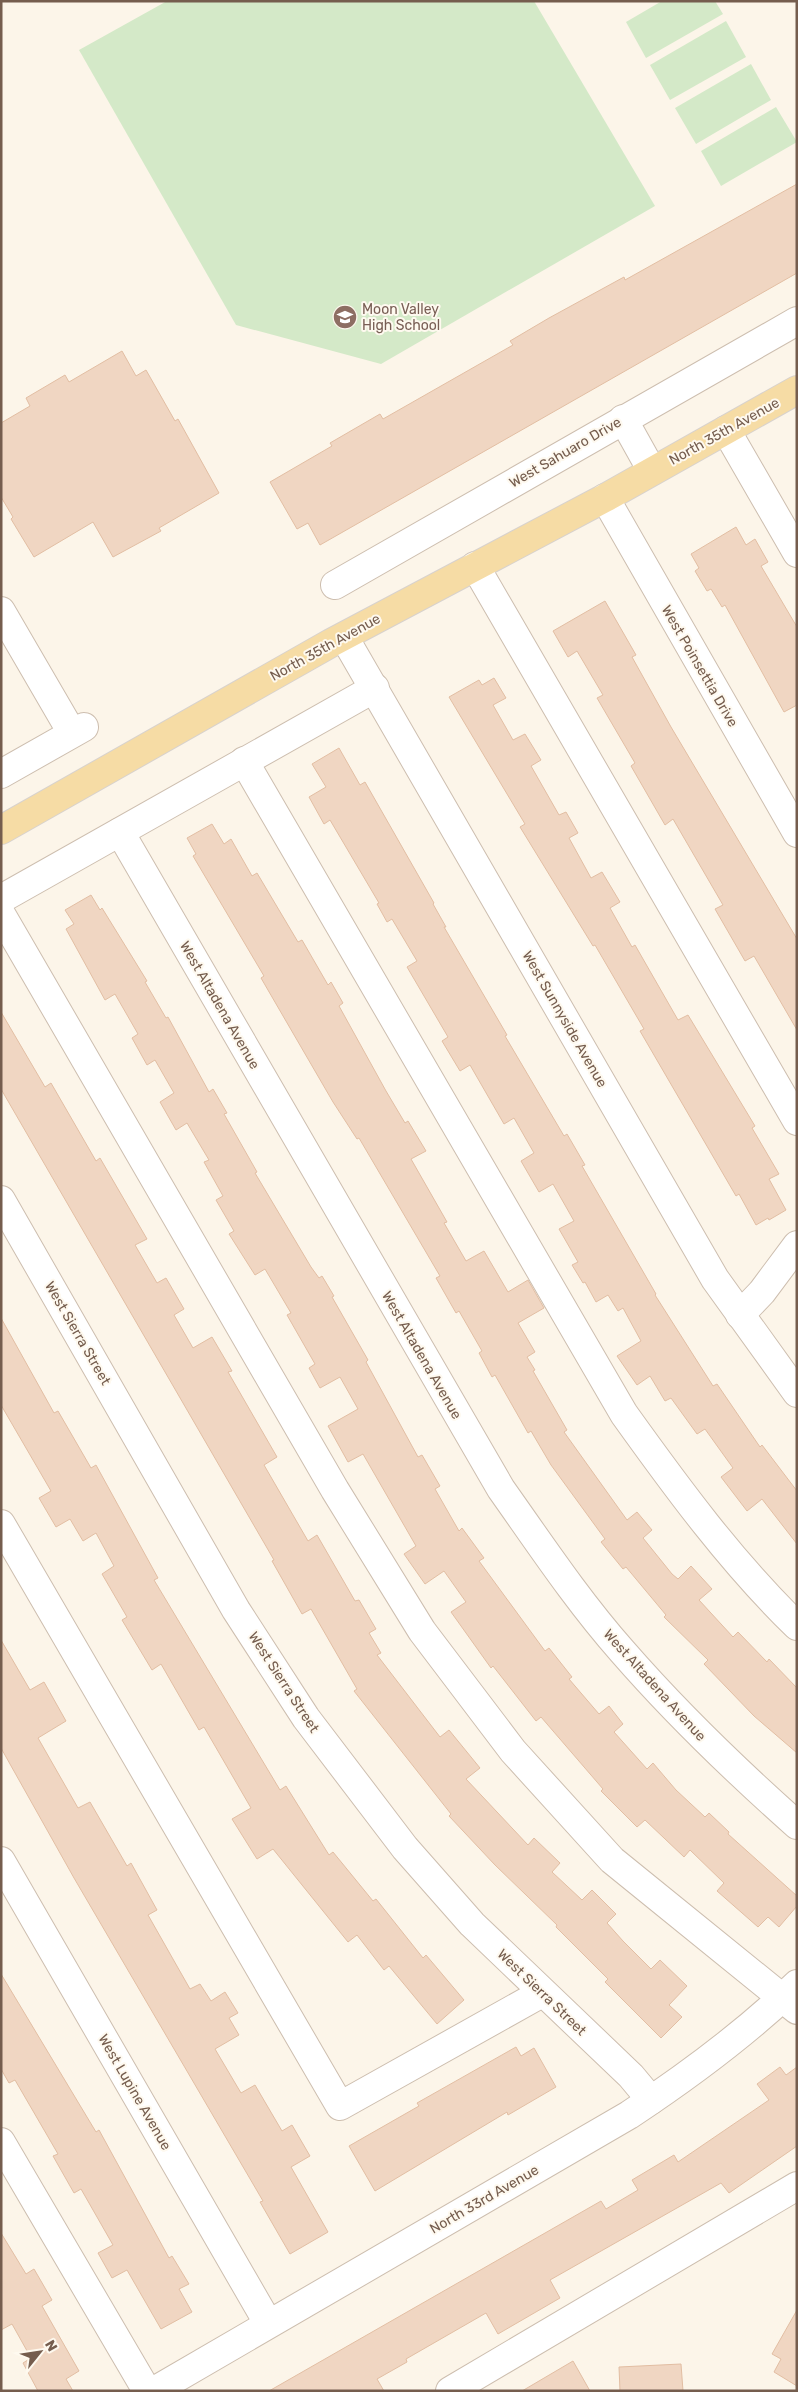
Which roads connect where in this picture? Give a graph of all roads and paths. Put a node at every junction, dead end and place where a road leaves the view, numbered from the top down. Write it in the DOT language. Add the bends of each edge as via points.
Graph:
graph roads {
  1 [pos="797,321"];
  2 [pos="797,390"];
  3 [pos="623,419"];
  4 [pos="726,430"];
  5 [pos="652,471"];
  6 [pos="604,498"];
  7 [pos="797,552"];
  8 [pos="476,566"];
  9 [pos="335,585"];
  10 [pos="1,611"];
  11 [pos="344,637"];
  12 [pos="374,688"];
  13 [pos="244,762"];
  14 [pos="1,774"];
  15 [pos="1,830"];
  16 [pos="120,832"];
  17 [pos="797,833"];
  18 [pos="1,899"];
  19 [pos="1,914"];
  20 [pos="797,1121"];
  21 [pos="1,1200"];
  22 [pos="797,1245"];
  23 [pos="740,1315"];
  24 [pos="797,1393"];
  25 [pos="1,1524"];
  26 [pos="797,1626"];
  27 [pos="797,1825"];
  28 [pos="1,1861"];
  29 [pos="542,1993"];
  30 [pos="792,1997"];
  31 [pos="652,2100"];
  32 [pos="1,2142"];
  33 [pos="797,2186"];
  34 [pos="268,2323"];
  35 [pos="146,2391"];
  36 [pos="154,2391"];
  37 [pos="450,2391"];
  1 -- 3 [label="street, West Sahuaro Drive"];
  2 -- 4 [label="main road, North 35th Avenue"];
  3 -- 5 [label="street, North 35th Avenue"];
  3 -- 9 [label="street, West Sahuaro Drive"];
  4 -- 5 [label="main road, North 35th Avenue"];
  4 -- 7 [label="street"];
  5 -- 6 [label="main road, North 35th Avenue"];
  6 -- 8 [label="main road, North 35th Avenue"];
  6 -- 17 [label="street, West Poinsettia Drive"];
  8 -- 11 [label="main road, North 35th Avenue"];
  8 -- 20 [label="street"];
  10 -- 14 [label="street" via="78,730"];
  11 -- 12 [label="street, West Sunnyside Avenue"];
  11 -- 15 [label="main road, North 35th Avenue"];
  12 -- 13 [label="street"];
  12 -- 23 [label="street, West Sunnyside Avenue" via="710,1270"];
  13 -- 16 [label="street"];
  13 -- 26 [label="street" via="624,1414 669,1476 765,1595"];
  16 -- 18 [label="street"];
  16 -- 27 [label="street, West Altadena Avenue" via="501,1489 620,1650 680,1716"];
  19 -- 30 [label="street" via="335,1490 422,1631 513,1751 612,1860"];
  21 -- 29 [label="street, West Sierra Street" via="236,1610 306,1718 405,1848 472,1924"];
  22 -- 23 [label="street" via="762,1292"];
  23 -- 24 [label="street, West Sunnyside Avenue"];
  25 -- 29 [label="street" via="340,2106"];
  28 -- 34 [label="street, West Lupine Avenue"];
  29 -- 31 [label="street, West Sierra Street" via="631,2076"];
  30 -- 31 [label="street, North 33rd Avenue"];
  31 -- 34 [label="street, North 33rd Avenue"];
  32 -- 35 [label="street"];
  33 -- 37 [label="street"];
  34 -- 36 [label="street, North 33rd Avenue"];
}
